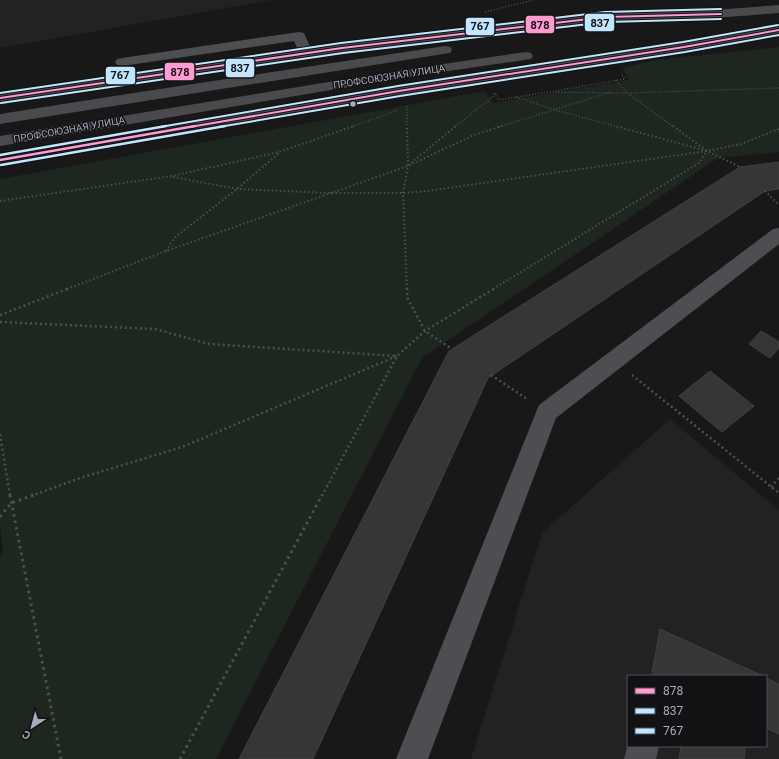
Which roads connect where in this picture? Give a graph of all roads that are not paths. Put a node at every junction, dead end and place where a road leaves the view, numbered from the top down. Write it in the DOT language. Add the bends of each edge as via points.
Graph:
graph roads {
  1 [pos="779,9"];
  2 [pos="714,14"];
  3 [pos="779,27"];
  4 [pos="779,30"];
  5 [pos="306,53"];
  6 [pos="122,62"];
  7 [pos="0,98"];
  8 [pos="0,119"];
  9 [pos="0,141"];
  10 [pos="0,160"];
  11 [pos="779,234"];
  12 [pos="643,747"];
  13 [pos="412,759"];
  14 [pos="640,759"];
  1 -- 2 [label="main road, ПРОФСОЮЗНАЯ УЛИЦА"];
  2 -- 5 [label="main road, ПРОФСОЮЗНАЯ УЛИЦА" via="606,17"];
  2 -- 8 [label="main road, ПРОФСОЮЗНАЯ УЛИЦА" via="446,50"];
  3 -- 9 [label="main road, ПРОФСОЮЗНАЯ УЛИЦА" via="672,36 417,72"];
  4 -- 10 [label="main road, ПРОФСОЮЗНАЯ УЛИЦА" via="399,91"];
  5 -- 6 [label="lane" via="299,36"];
  5 -- 7 [label="main road, ПРОФСОЮЗНАЯ УЛИЦА"];
  11 -- 13 [label="lane" via="547,412"];
  12 -- 14 [label="lane"];
}
